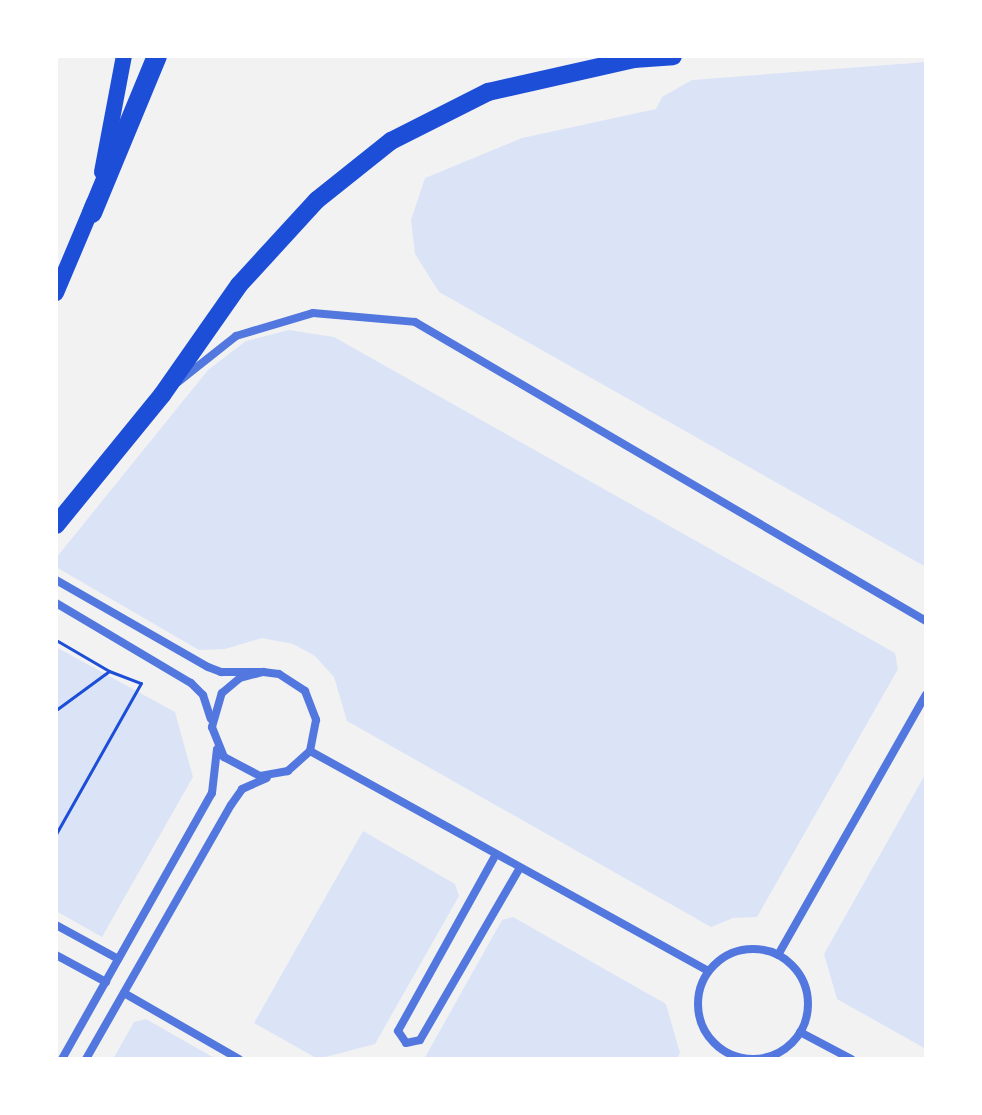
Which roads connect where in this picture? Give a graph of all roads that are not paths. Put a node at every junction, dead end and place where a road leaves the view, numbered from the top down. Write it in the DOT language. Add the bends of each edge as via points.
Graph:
graph roads {
  1 [pos="124,56"];
  2 [pos="157,56"];
  3 [pos="673,56"];
  4 [pos="92,213"];
  5 [pos="56,293"];
  6 [pos="162,395"];
  7 [pos="56,525"];
  8 [pos="56,580"];
  9 [pos="56,603"];
  10 [pos="926,621"];
  11 [pos="263,672"];
  12 [pos="926,695"];
  13 [pos="212,727"];
  14 [pos="216,745"];
  15 [pos="310,751"];
  16 [pos="274,776"];
  17 [pos="495,856"];
  18 [pos="519,869"];
  19 [pos="56,925"];
  20 [pos="56,955"];
  21 [pos="778,955"];
  22 [pos="118,959"];
  23 [pos="708,971"];
  24 [pos="106,982"];
  25 [pos="124,993"];
  26 [pos="800,1032"];
  27 [pos="721,1055"];
  28 [pos="62,1059"];
  29 [pos="86,1059"];
  30 [pos="239,1059"];
  31 [pos="851,1059"];
  1 -- 4 [label="main road"];
  2 -- 4 [label="highway"];
  3 -- 6 [label="main road" via="634,59 488,92 391,141 317,200 239,285"];
  4 -- 5 [label="main road"];
  6 -- 7 [label="main road"];
  6 -- 10 [label="street" via="236,336 313,313 415,322"];
  8 -- 11 [label="street" via="221,672"];
  9 -- 13 [label="street" via="191,683 203,695"];
  11 -- 13 [label="street" via="240,678 222,693"];
  11 -- 15 [label="street" via="286,677 305,691 316,720"];
  12 -- 21 [label="street"];
  13 -- 14 [label="street"];
  14 -- 16 [label="street" via="234,767"];
  14 -- 22 [label="street" via="212,793"];
  15 -- 16 [label="street"];
  15 -- 17 [label="street"];
  16 -- 25 [label="street" via="242,789"];
  17 -- 18 [label="street"];
  17 -- 18 [label="street" via="398,1031 406,1043 420,1040"];
  18 -- 23 [label="street"];
  19 -- 22 [label="street"];
  20 -- 24 [label="street"];
  21 -- 23 [label="street" via="740,950"];
  21 -- 26 [label="street" via="804,982 808,1007"];
  22 -- 24 [label="street"];
  23 -- 27 [label="street" via="698,995 700,1021"];
  24 -- 28 [label="street"];
  25 -- 29 [label="street"];
  25 -- 30 [label="street"];
  26 -- 27 [label="street" via="772,1056"];
  26 -- 31 [label="street"];
}
